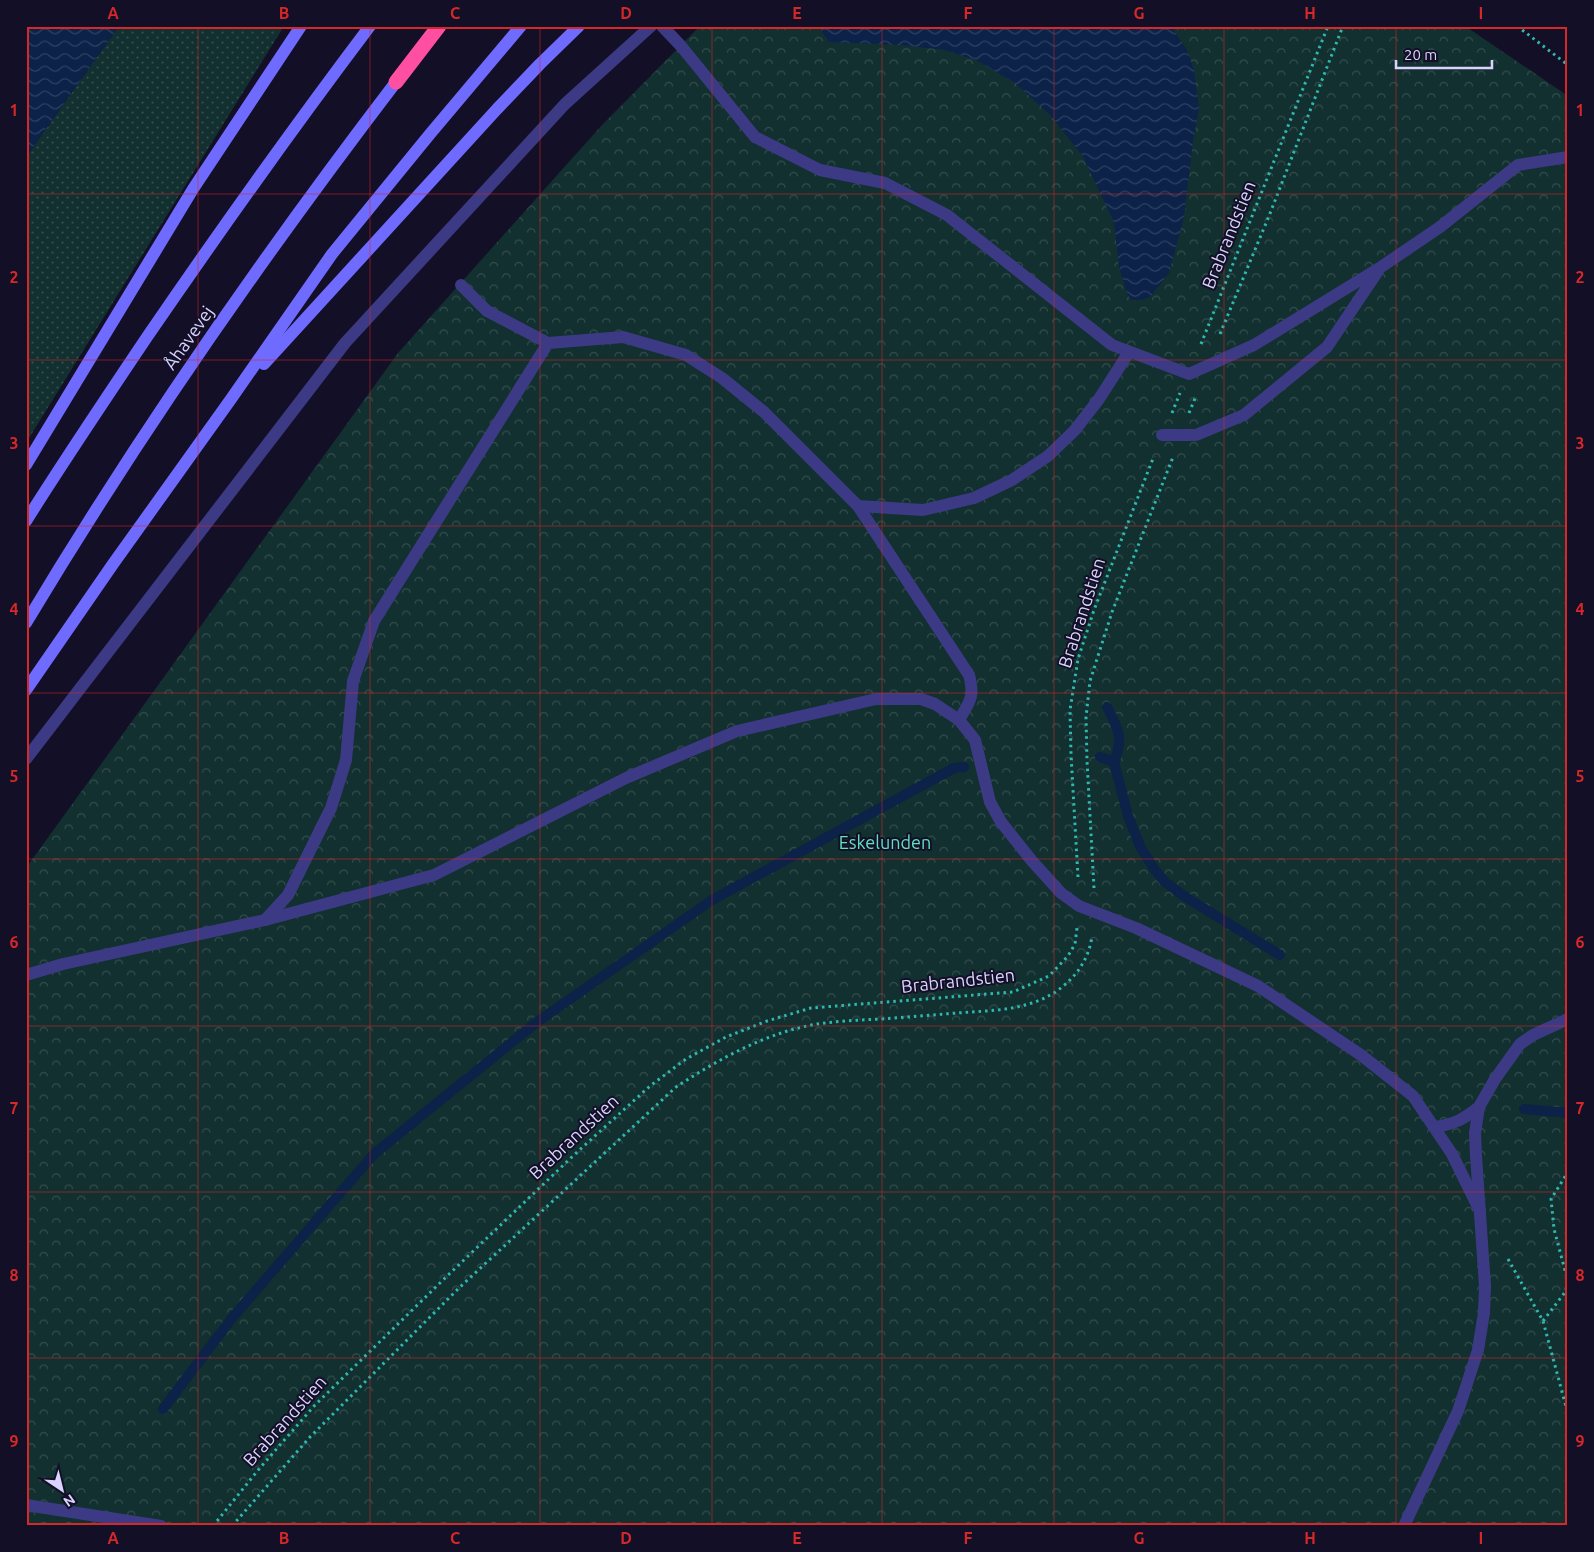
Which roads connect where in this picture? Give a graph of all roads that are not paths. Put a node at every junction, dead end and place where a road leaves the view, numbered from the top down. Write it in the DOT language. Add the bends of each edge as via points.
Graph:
graph roads {
  1 [pos="301,26"];
  2 [pos="370,26"];
  3 [pos="439,26"];
  4 [pos="521,26"];
  5 [pos="579,26"];
  6 [pos="651,26"];
  7 [pos="662,26"];
  8 [pos="396,82"];
  9 [pos="1568,157"];
  10 [pos="1381,267"];
  11 [pos="461,285"];
  12 [pos="548,343"];
  13 [pos="1130,352"];
  14 [pos="232,399"];
  15 [pos="1162,435"];
  16 [pos="26,465"];
  17 [pos="858,506"];
  18 [pos="26,521"];
  19 [pos="26,623"];
  20 [pos="26,690"];
  21 [pos="959,720"];
  22 [pos="26,759"];
  23 [pos="266,920"];
  24 [pos="26,975"];
  25 [pos="1568,1019"];
  26 [pos="1480,1107"];
  27 [pos="1435,1127"];
  28 [pos="1480,1211"];
  29 [pos="26,1505"];
  30 [pos="161,1526"];
  31 [pos="1404,1526"];
  1 -- 16 [label="main road" via="193,189"];
  2 -- 18 [label="main road, Åhavevej" via="209,247"];
  3 -- 8 [label="highway"];
  4 -- 14 [label="main road" via="332,254"];
  5 -- 14 [label="main road" via="497,110"];
  6 -- 22 [label="lane" via="565,104 345,343"];
  7 -- 13 [label="lane" via="755,137 820,170 885,183 947,215 1112,345"];
  8 -- 19 [label="main road, Åhavevej" via="255,273 174,391 76,539"];
  9 -- 10 [label="lane" via="1518,165 1440,227"];
  10 -- 13 [label="lane" via="1254,345 1189,374"];
  10 -- 15 [label="lane" via="1327,347 1244,416 1196,435"];
  11 -- 12 [label="lane" via="487,311"];
  12 -- 17 [label="lane" via="623,337 686,355 722,378 764,412"];
  12 -- 23 [label="lane" via="374,620 353,681 346,760 332,808 288,895"];
  13 -- 17 [label="lane" via="1074,430 1048,456 1012,480 974,498 923,510"];
  14 -- 20 [label="main road"];
  17 -- 21 [label="lane" via="969,675 972,698"];
  21 -- 23 [label="lane" via="921,699 876,699 737,731 626,778 434,875"];
  21 -- 27 [label="lane" via="975,740 990,802 1001,822 1061,893 1079,906 1136,928 1258,986 1362,1055 1413,1096"];
  23 -- 24 [label="lane"];
  25 -- 26 [label="lane" via="1520,1044"];
  26 -- 27 [label="lane" via="1465,1118"];
  26 -- 28 [label="lane" via="1475,1133"];
  27 -- 28 [label="lane"];
  28 -- 31 [label="lane" via="1485,1286 1478,1350 1458,1411"];
  29 -- 30 [label="lane"];
}
